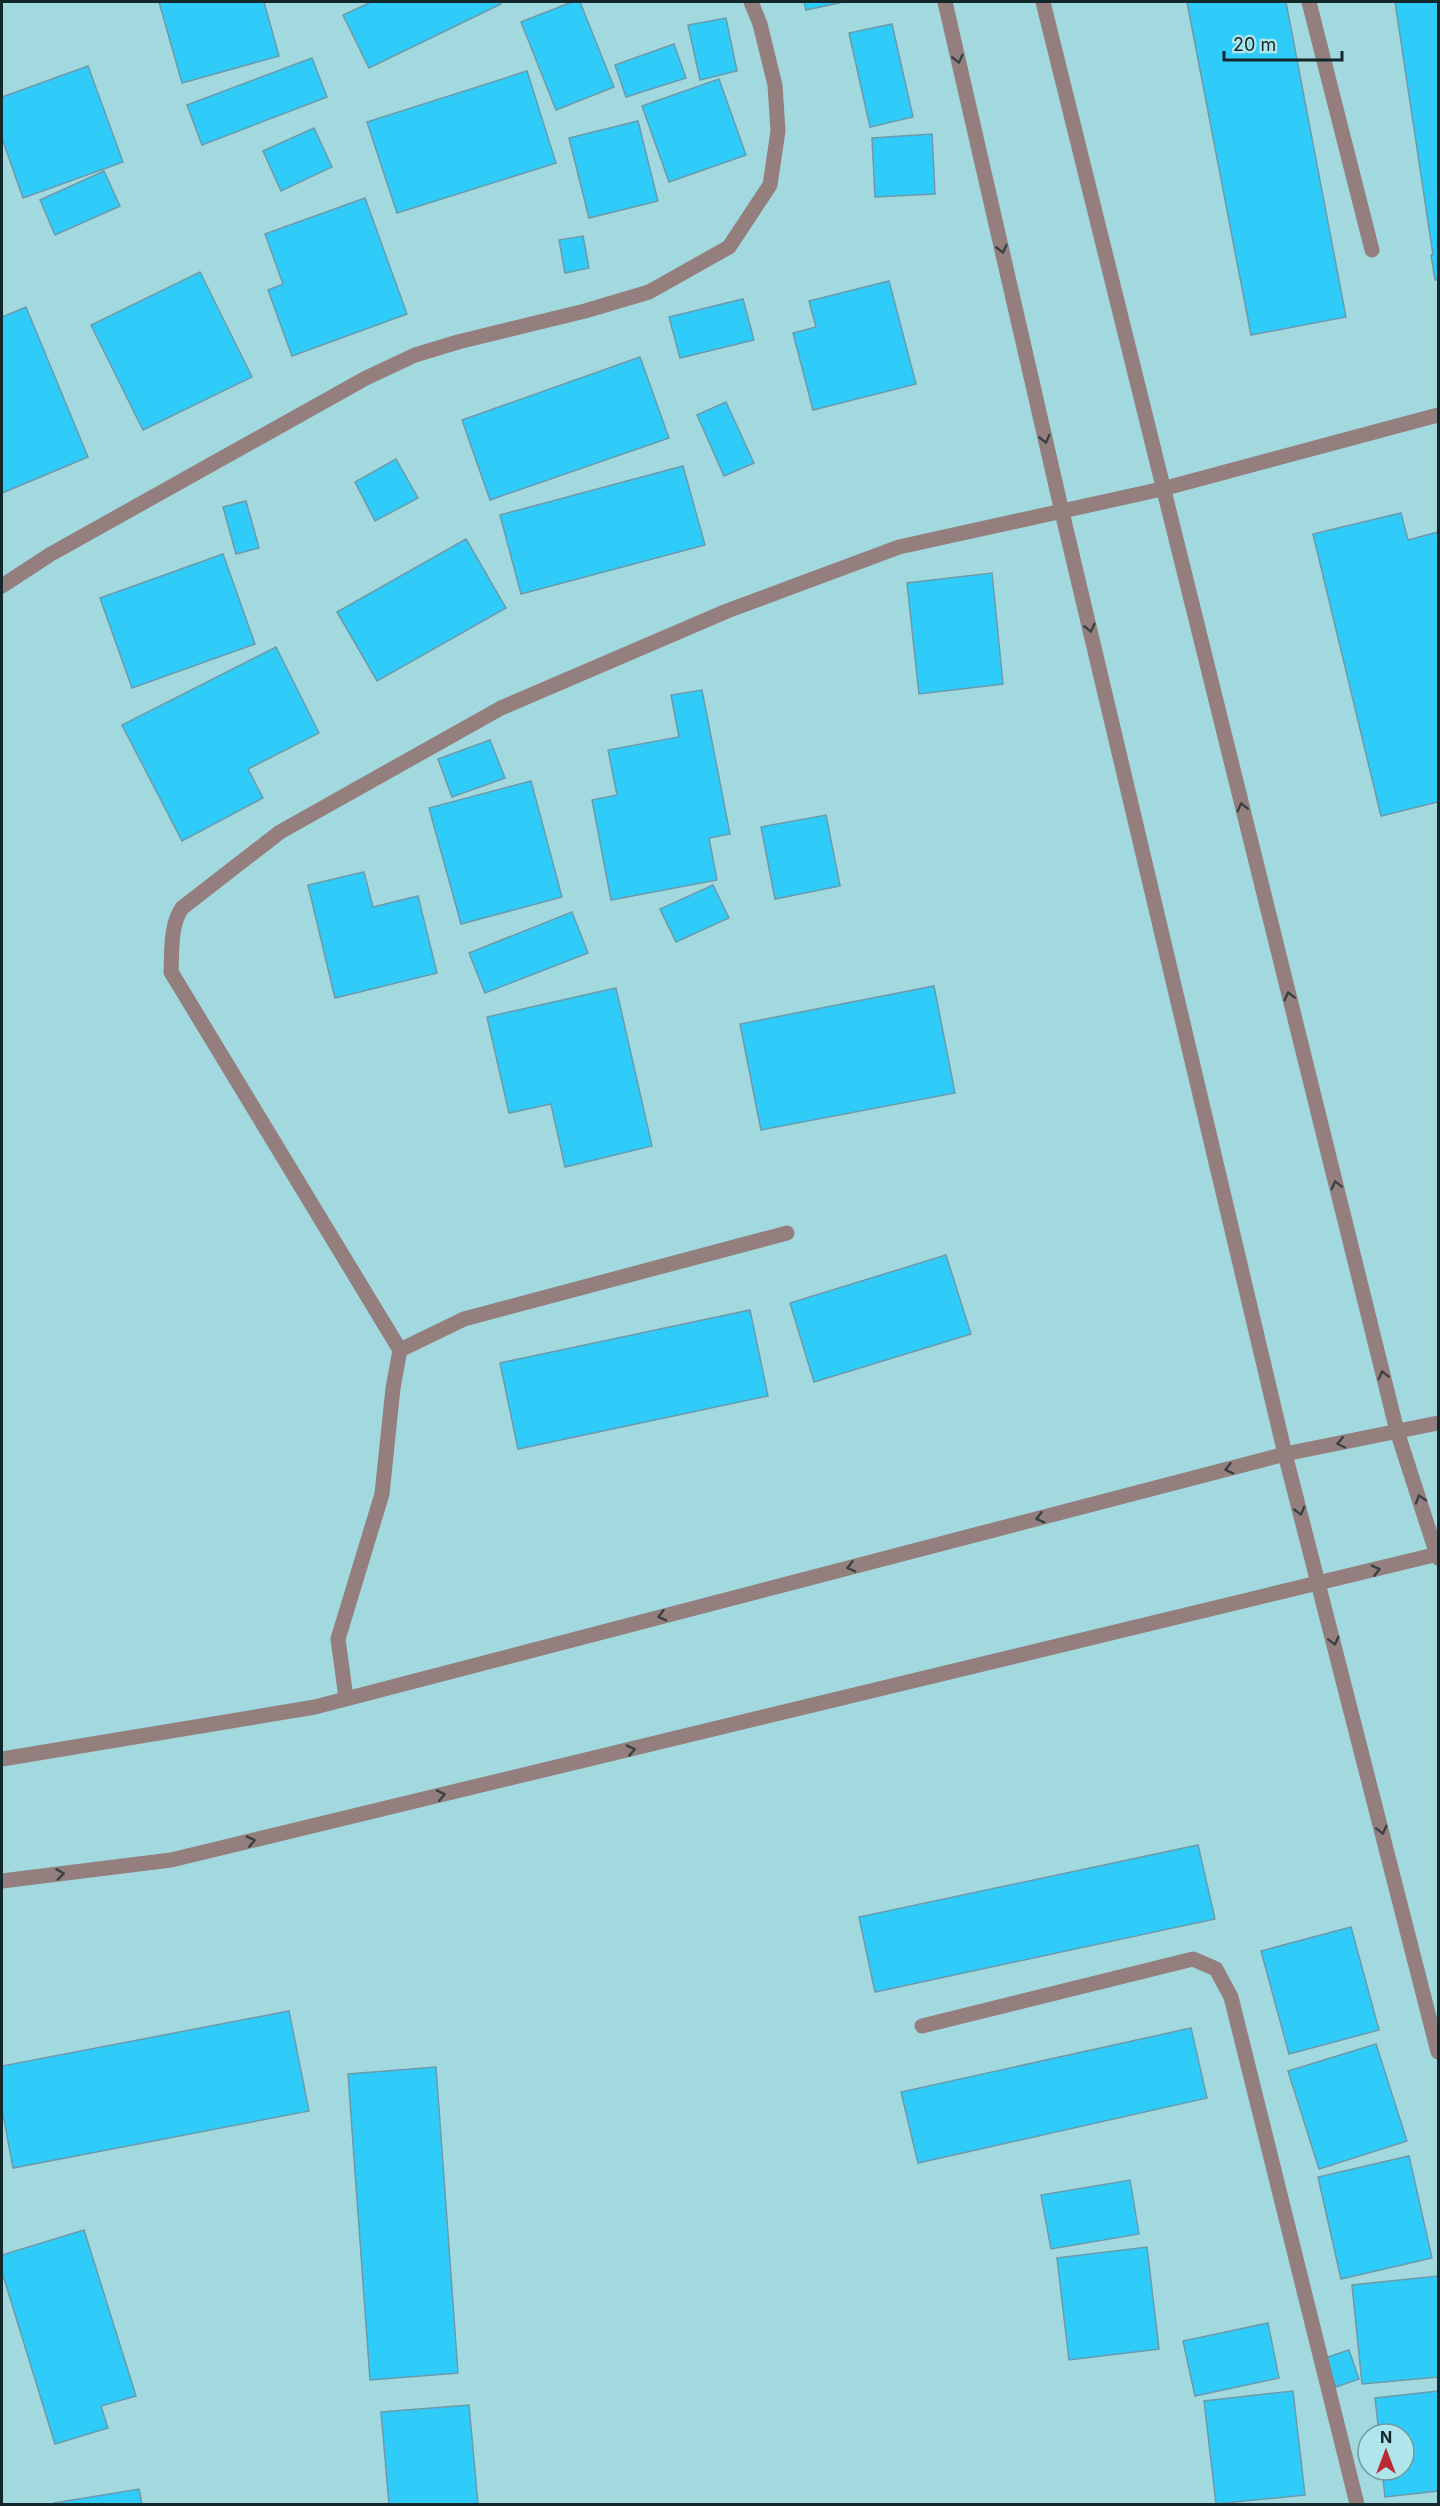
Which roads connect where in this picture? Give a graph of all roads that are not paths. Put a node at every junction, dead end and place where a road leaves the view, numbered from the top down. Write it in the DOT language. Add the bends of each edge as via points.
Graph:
graph roads {
  1 [pos="751,2"];
  2 [pos="945,2"];
  3 [pos="1043,2"];
  4 [pos="1309,2"];
  5 [pos="1372,250"];
  6 [pos="1438,415"];
  7 [pos="1162,489"];
  8 [pos="1062,512"];
  9 [pos="2,586"];
  10 [pos="787,1233"];
  11 [pos="400,1350"];
  12 [pos="1438,1423"];
  13 [pos="1398,1431"];
  14 [pos="1285,1454"];
  15 [pos="1438,1556"];
  16 [pos="1320,1585"];
  17 [pos="346,1698"];
  18 [pos="2,1759"];
  19 [pos="2,1881"];
  20 [pos="922,2026"];
  21 [pos="1438,2052"];
  22 [pos="1357,2505"];
  1 -- 9 [label="street" via="775,85 778,131 770,185 729,247 649,292 415,355 366,378 51,554"];
  2 -- 8 [label="street, one-way"];
  3 -- 7 [label="street"];
  4 -- 5 [label="street"];
  6 -- 7 [label="street"];
  7 -- 8 [label="street"];
  13 -- 7 [label="street, one-way"];
  8 -- 11 [label="street" via="899,547 727,611 501,708 280,832 178,913 171,972"];
  8 -- 14 [label="street, one-way"];
  10 -- 11 [label="street" via="464,1318"];
  11 -- 17 [label="street" via="382,1494 338,1640"];
  12 -- 13 [label="street"];
  13 -- 14 [label="street, one-way"];
  15 -- 13 [label="street, one-way"];
  14 -- 16 [label="street, one-way"];
  14 -- 17 [label="street, one-way"];
  16 -- 15 [label="street, one-way"];
  19 -- 16 [label="street, one-way" via="171,1860"];
  16 -- 21 [label="street, one-way"];
  17 -- 18 [label="street" via="315,1707"];
  20 -- 22 [label="street" via="1193,1959 1216,1969 1232,1997"];
}
